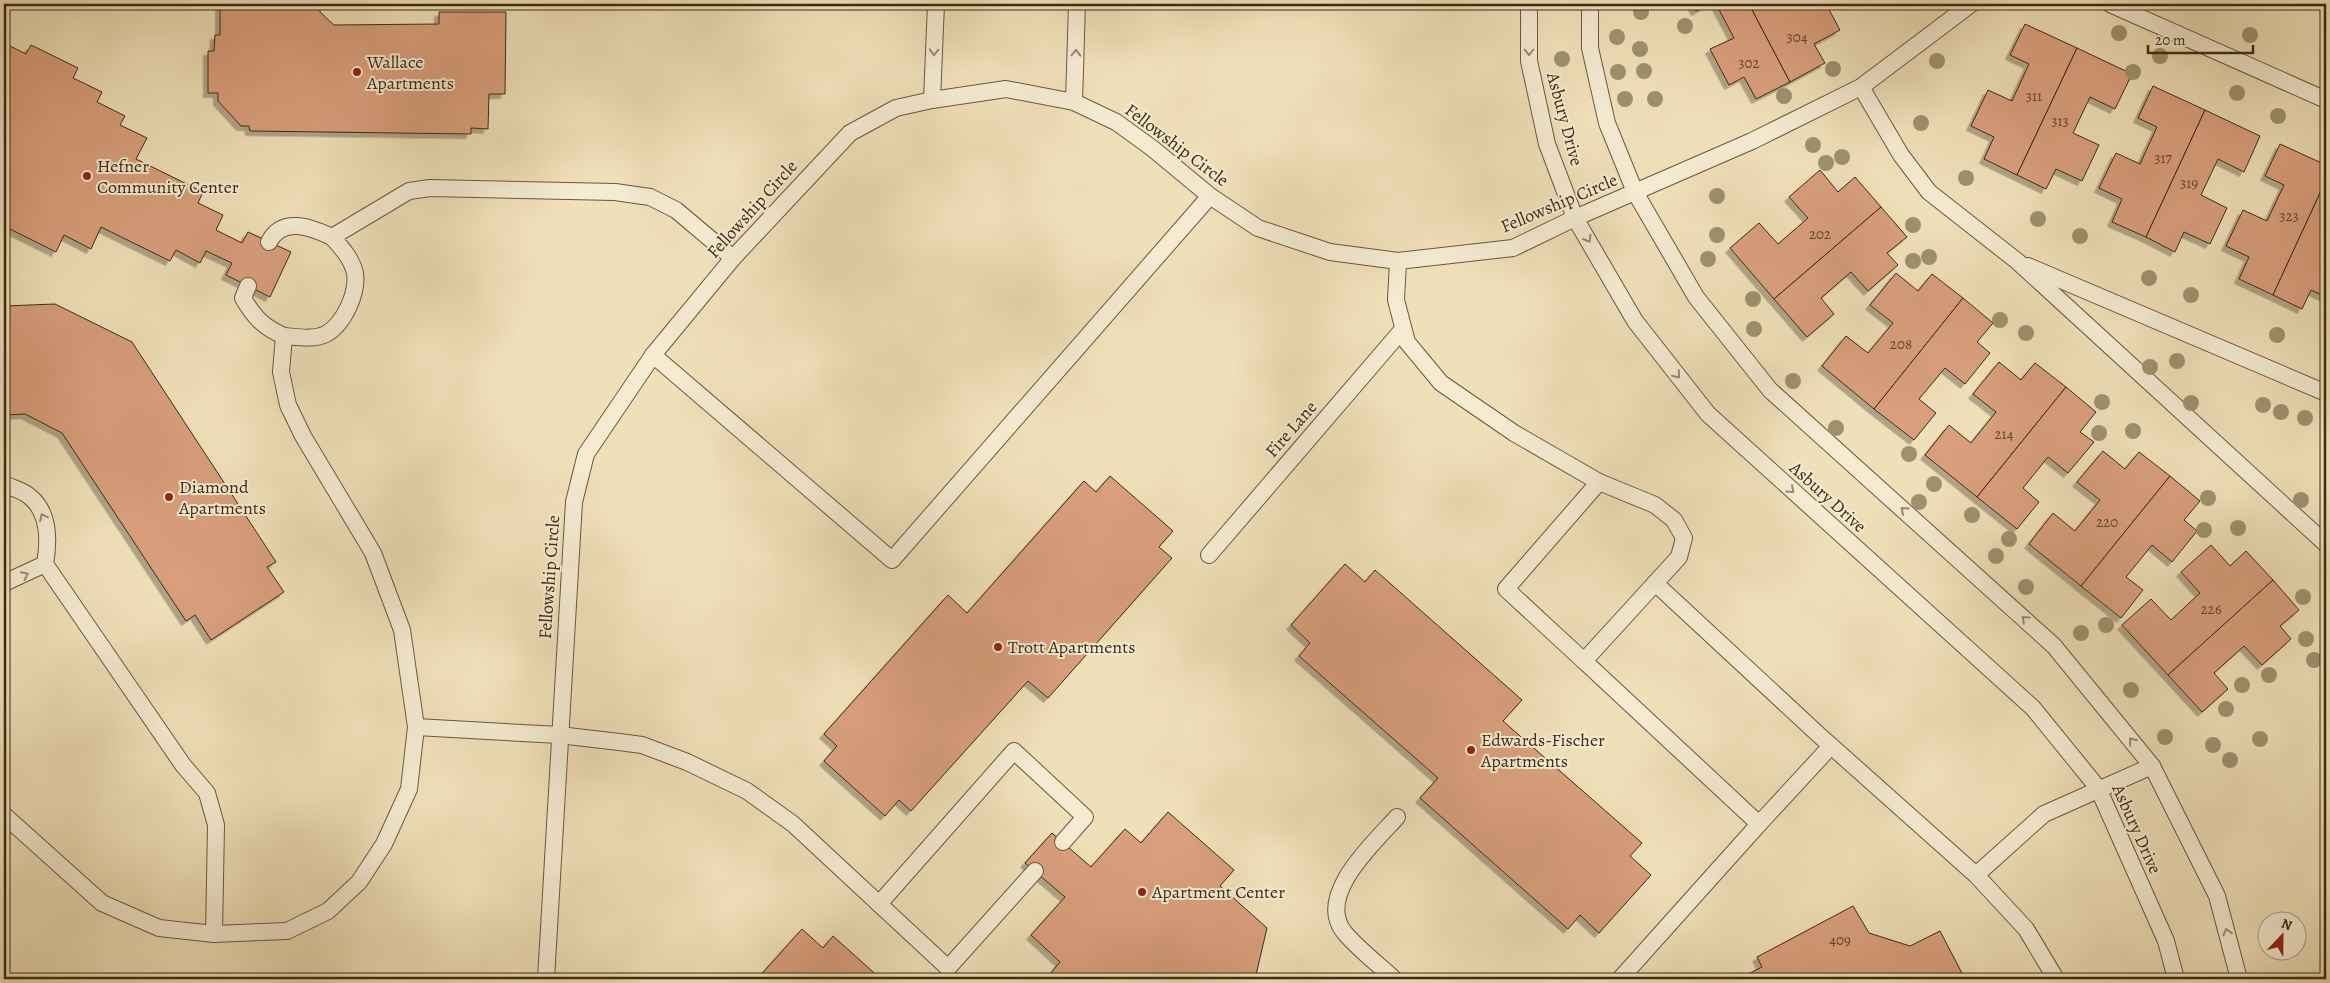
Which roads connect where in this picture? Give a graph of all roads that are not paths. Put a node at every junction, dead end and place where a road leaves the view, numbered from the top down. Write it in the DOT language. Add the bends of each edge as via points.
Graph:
graph roads {
  1 [pos="936,4"];
  2 [pos="1077,4"];
  3 [pos="1529,4"];
  4 [pos="1590,4"];
  5 [pos="1971,4"];
  6 [pos="2110,4"];
  7 [pos="1861,87"];
  8 [pos="932,100"];
  9 [pos="2326,100"];
  10 [pos="1074,102"];
  11 [pos="1635,192"];
  12 [pos="1210,196"];
  13 [pos="1575,218"];
  14 [pos="332,237"];
  15 [pos="269,242"];
  16 [pos="734,258"];
  17 [pos="1398,261"];
  18 [pos="2017,261"];
  19 [pos="248,286"];
  20 [pos="1403,329"];
  21 [pos="284,336"];
  22 [pos="653,355"];
  23 [pos="2326,393"];
  24 [pos="1599,482"];
  25 [pos="4,484"];
  26 [pos="2326,544"];
  27 [pos="1208,555"];
  28 [pos="45,564"];
  29 [pos="4,583"];
  30 [pos="1655,583"];
  31 [pos="1584,661"];
  32 [pos="416,727"];
  33 [pos="559,735"];
  34 [pos="1831,746"];
  35 [pos="2152,766"];
  36 [pos="2098,788"];
  37 [pos="4,815"];
  38 [pos="1397,817"];
  39 [pos="1760,824"];
  40 [pos="1062,842"];
  41 [pos="1035,871"];
  42 [pos="1976,875"];
  43 [pos="879,904"];
  44 [pos="214,934"];
  45 [pos="546,979"];
  46 [pos="1394,979"];
  47 [pos="1620,979"];
  48 [pos="2056,979"];
  49 [pos="2176,979"];
  50 [pos="2239,979"];
  1 -- 8 [label="lane, one-way"];
  10 -- 2 [label="lane, one-way"];
  3 -- 13 [label="lane, Asbury Drive, one-way" via="1529,61 1548,144"];
  4 -- 11 [label="lane" via="1590,48 1607,123"];
  5 -- 7 [label="lane, Fellowship Circle"];
  6 -- 9 [label="lane"];
  7 -- 11 [label="lane, Fellowship Circle" via="1752,141"];
  7 -- 18 [label="lane" via="1901,156 1929,192"];
  8 -- 10 [label="lane, Fellowship Circle" via="1006,89"];
  8 -- 16 [label="lane, Fellowship Circle" via="896,108 850,132"];
  10 -- 12 [label="lane, Fellowship Circle" via="1123,127"];
  11 -- 13 [label="lane, Fellowship Circle"];
  35 -- 11 [label="lane, one-way" via="2054,646 1770,390 1696,297"];
  12 -- 17 [label="lane, Fellowship Circle" via="1258,228 1330,252"];
  12 -- 22 [label="lane" via="892,560"];
  13 -- 17 [label="lane, Fellowship Circle" via="1513,248"];
  13 -- 36 [label="lane, Asbury Drive, one-way" via="1636,322 1708,414 2033,708"];
  14 -- 15 [label="lane" via="317,230 286,227 274,232"];
  14 -- 16 [label="lane" via="409,191 430,188 615,192 650,197 676,210"];
  14 -- 21 [label="lane" via="346,253 355,273 349,306 338,323 325,334 305,338"];
  16 -- 22 [label="lane, Fellowship Circle"];
  17 -- 20 [label="lane" via="1396,300"];
  18 -- 23 [label="lane"];
  18 -- 26 [label="lane"];
  19 -- 21 [label="lane" via="243,298 254,317"];
  20 -- 24 [label="lane" via="1407,342 1441,383 1514,433"];
  20 -- 27 [label="lane, Fire Lane"];
  21 -- 32 [label="lane" via="281,372 288,406 373,553 402,630"];
  22 -- 33 [label="lane, Fellowship Circle" via="586,454 574,502"];
  24 -- 30 [label="lane" via="1655,505 1674,520 1684,538 1679,556"];
  24 -- 31 [label="lane" via="1506,590"];
  28 -- 25 [label="lane, one-way" via="49,542 45,518 30,496"];
  29 -- 28 [label="lane, one-way"];
  28 -- 44 [label="lane" via="183,765 207,793 216,825"];
  30 -- 31 [label="lane"];
  30 -- 34 [label="lane"];
  31 -- 39 [label="lane"];
  32 -- 33 [label="lane"];
  32 -- 44 [label="lane" via="409,789 384,844 359,882 328,911 287,931"];
  33 -- 43 [label="lane" via="642,746 687,762 747,791 793,824"];
  33 -- 45 [label="lane, Fellowship Circle"];
  34 -- 39 [label="lane"];
  34 -- 42 [label="lane"];
  35 -- 36 [label="lane"];
  50 -- 35 [label="lane, one-way" via="2217,896"];
  36 -- 42 [label="lane" via="2044,814"];
  36 -- 49 [label="lane, Asbury Drive" via="2166,941"];
  37 -- 44 [label="lane" via="102,903 159,928"];
  38 -- 46 [label="lane" via="1346,875 1336,910 1343,931"];
  39 -- 47 [label="lane"];
  40 -- 43 [label="lane" via="1085,817 1014,751"];
  41 -- 43 [label="lane" via="948,968"];
  42 -- 48 [label="lane" via="2026,929"];
}
